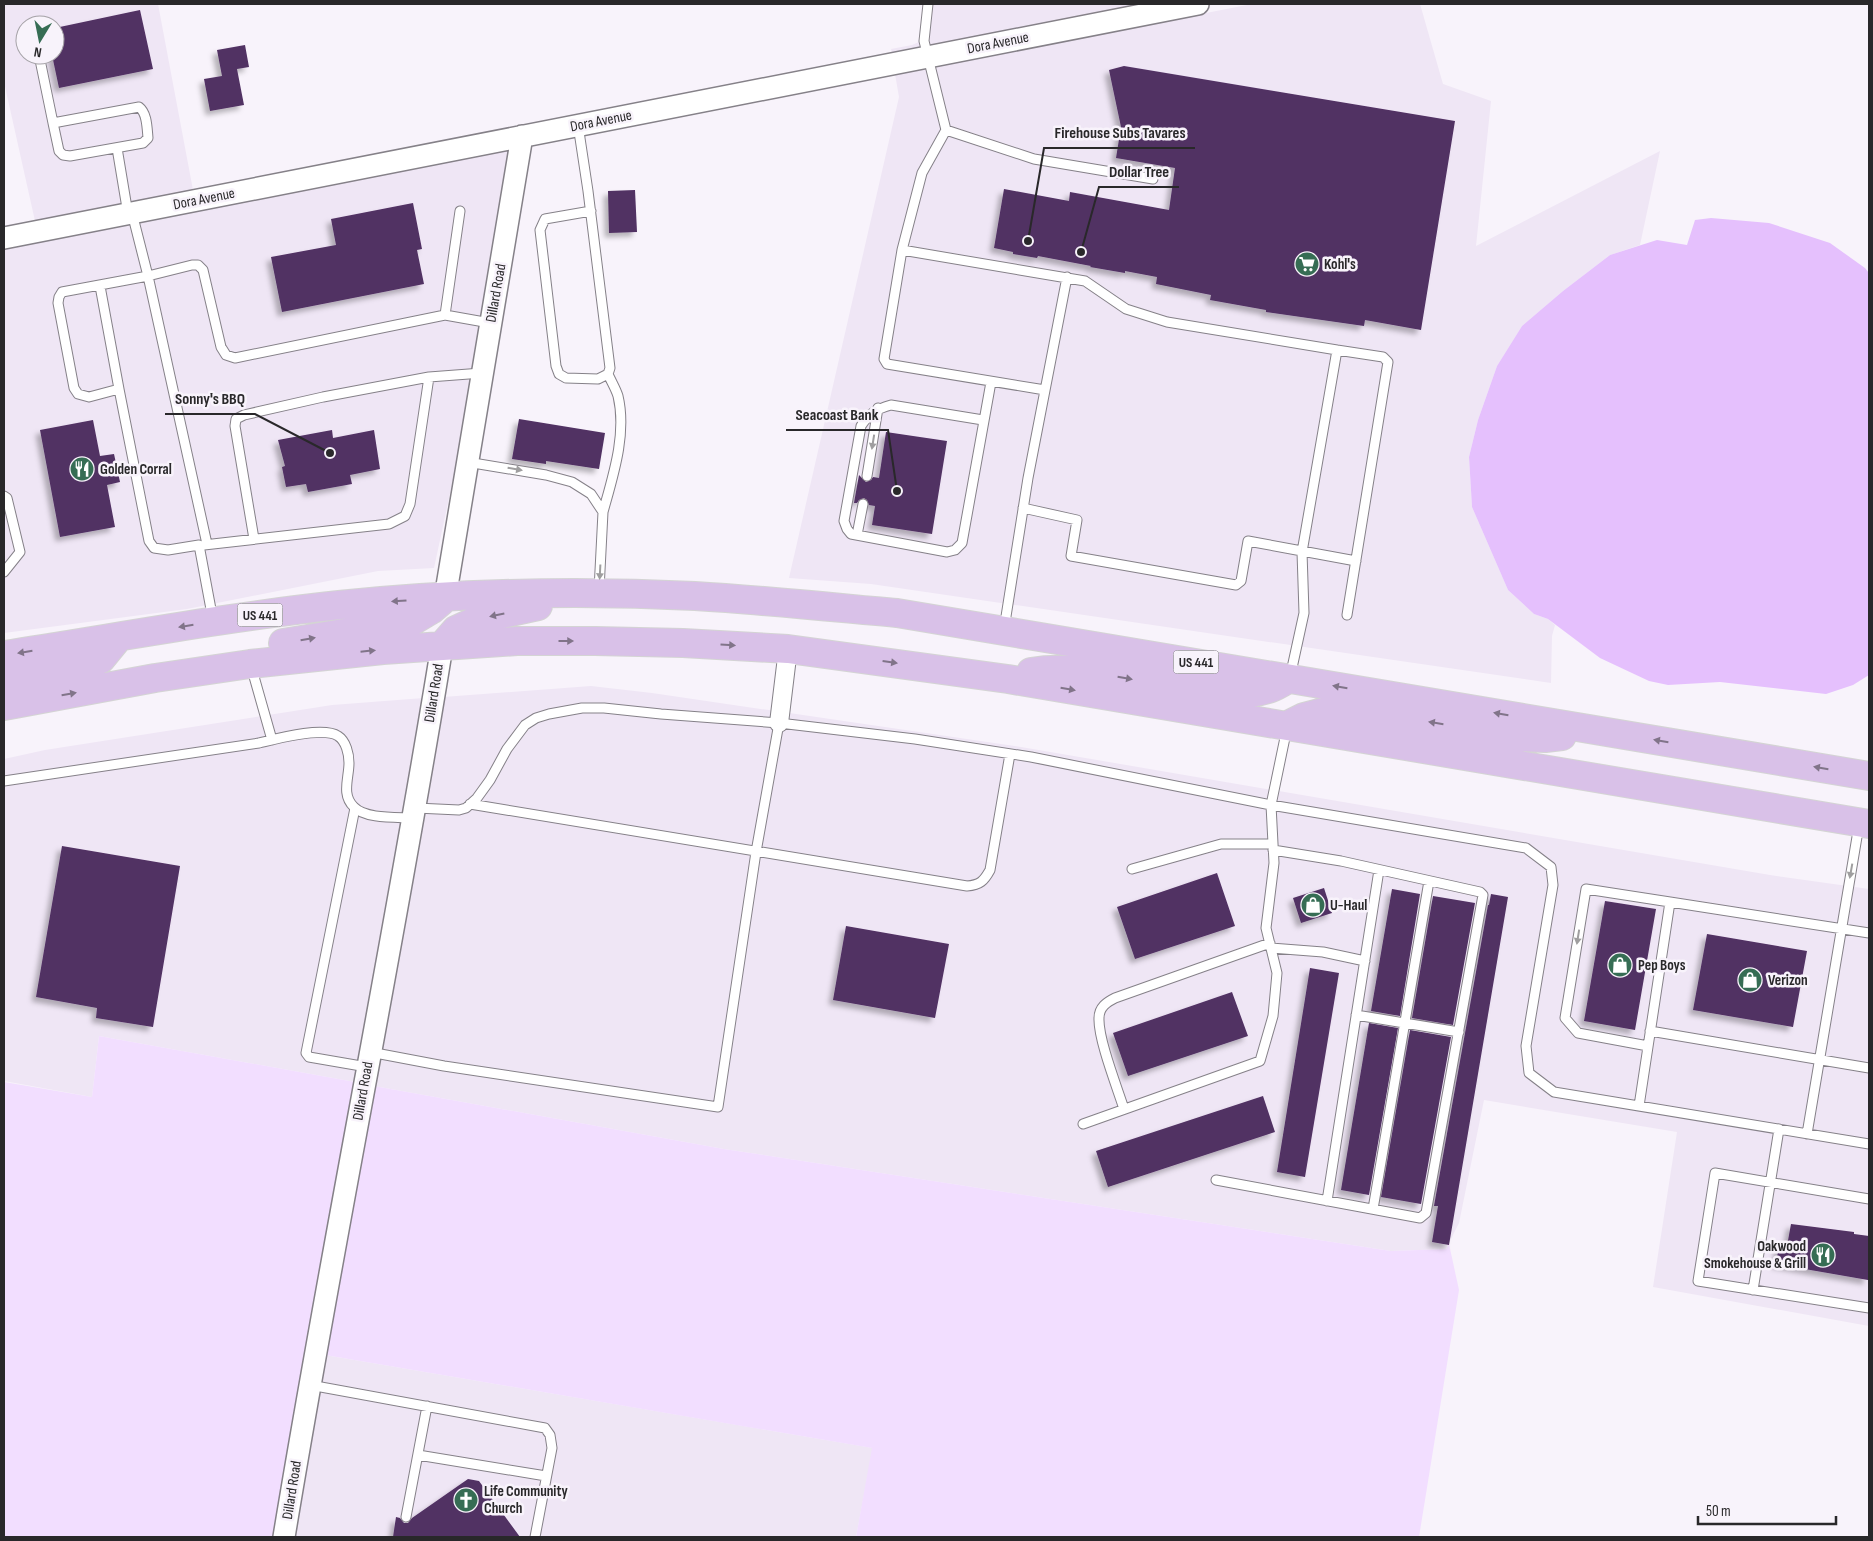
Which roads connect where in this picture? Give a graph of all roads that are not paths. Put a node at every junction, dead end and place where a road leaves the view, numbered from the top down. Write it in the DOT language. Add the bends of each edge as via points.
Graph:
graph roads {
  1 [pos="928,4"];
  2 [pos="1198,4"];
  3 [pos="928,57"];
  4 [pos="41,65"];
  5 [pos="53,123"];
  6 [pos="578,125"];
  7 [pos="946,130"];
  8 [pos="522,136"];
  9 [pos="117,148"];
  10 [pos="1153,179"];
  11 [pos="460,211"];
  12 [pos="591,211"];
  13 [pos="130,213"];
  14 [pos="4,238"];
  15 [pos="902,250"];
  16 [pos="148,276"];
  17 [pos="1067,277"];
  18 [pos="100,286"];
  19 [pos="445,315"];
  20 [pos="490,323"];
  21 [pos="1337,350"];
  22 [pos="482,373"];
  23 [pos="608,374"];
  24 [pos="429,377"];
  25 [pos="991,382"];
  26 [pos="119,389"];
  27 [pos="1045,390"];
  28 [pos="878,408"];
  29 [pos="983,420"];
  30 [pos="467,462"];
  31 [pos="867,476"];
  32 [pos="4,496"];
  33 [pos="863,504"];
  34 [pos="1024,508"];
  35 [pos="603,512"];
  36 [pos="857,534"];
  37 [pos="254,539"];
  38 [pos="203,545"];
  39 [pos="1302,552"];
  40 [pos="1356,561"];
  41 [pos="4,572"];
  42 [pos="598,593"];
  43 [pos="445,598"];
  44 [pos="1347,615"];
  45 [pos="214,622"];
  46 [pos="1004,630"];
  47 [pos="120,637"];
  48 [pos="442,646"];
  49 [pos="788,649"];
  50 [pos="4,655"];
  51 [pos="250,664"];
  52 [pos="1290,678"];
  53 [pos="1008,679"];
  54 [pos="4,680"];
  55 [pos="4,706"];
  56 [pos="779,723"];
  57 [pos="1288,726"];
  58 [pos="1588,728"];
  59 [pos="272,740"];
  60 [pos="1010,754"];
  61 [pos="1869,776"];
  62 [pos="4,781"];
  63 [pos="470,804"];
  64 [pos="1271,804"];
  65 [pos="354,808"];
  66 [pos="415,813"];
  67 [pos="1864,823"];
  68 [pos="1273,847"];
  69 [pos="756,852"];
  70 [pos="1132,869"];
  71 [pos="1379,870"];
  72 [pos="1428,881"];
  73 [pos="1670,902"];
  74 [pos="1840,928"];
  75 [pos="1869,933"];
  76 [pos="1270,945"];
  77 [pos="1365,961"];
  78 [pos="1356,1015"];
  79 [pos="1404,1023"];
  80 [pos="1650,1031"];
  81 [pos="1458,1032"];
  82 [pos="1648,1046"];
  83 [pos="369,1059"];
  84 [pos="1819,1059"];
  85 [pos="1869,1068"];
  86 [pos="1639,1106"];
  87 [pos="1124,1109"];
  88 [pos="1083,1124"];
  89 [pos="1779,1129"];
  90 [pos="1807,1134"];
  91 [pos="1869,1144"];
  92 [pos="1216,1180"];
  93 [pos="1770,1183"];
  94 [pos="1869,1199"];
  95 [pos="1327,1201"];
  96 [pos="1373,1209"];
  97 [pos="1753,1290"];
  98 [pos="1869,1308"];
  99 [pos="309,1385"];
  100 [pos="427,1406"];
  101 [pos="418,1455"];
  102 [pos="546,1476"];
  103 [pos="406,1517"];
  104 [pos="284,1537"];
  105 [pos="535,1537"];
  1 -- 3 [label="lane" via="924,41"];
  2 -- 3 [label="street, Dora Avenue"];
  3 -- 6 [label="street, Dora Avenue"];
  3 -- 7 [label="lane"];
  4 -- 5 [label="lane"];
  5 -- 9 [label="lane" via="63,155"];
  5 -- 9 [label="lane" via="139,107 143,111 148,138 143,143"];
  6 -- 8 [label="street, Dora Avenue"];
  6 -- 12 [label="lane"];
  7 -- 10 [label="lane" via="1034,158"];
  7 -- 15 [label="lane" via="922,173"];
  8 -- 13 [label="street, Dora Avenue"];
  8 -- 20 [label="street, Dillard Road"];
  9 -- 13 [label="lane"];
  11 -- 19 [label="lane"];
  12 -- 23 [label="lane" via="610,368"];
  12 -- 23 [label="lane" via="545,219 540,230 559,374 566,378 598,379"];
  13 -- 14 [label="street, Dora Avenue"];
  13 -- 16 [label="lane"];
  15 -- 17 [label="lane"];
  15 -- 25 [label="lane" via="884,359 887,364"];
  16 -- 18 [label="lane"];
  16 -- 19 [label="lane" via="198,265 203,270 221,347 226,355 235,358"];
  16 -- 38 [label="lane"];
  17 -- 21 [label="lane" via="1085,281 1126,309 1167,322"];
  17 -- 27 [label="lane"];
  18 -- 26 [label="lane"];
  18 -- 26 [label="lane" via="62,292 58,303 74,388 78,394 89,397"];
  19 -- 20 [label="lane"];
  20 -- 22 [label="street, Dillard Road"];
  21 -- 39 [label="lane"];
  21 -- 40 [label="lane" via="1382,357 1388,362"];
  22 -- 24 [label="lane"];
  22 -- 30 [label="street, Dillard Road"];
  23 -- 35 [label="lane" via="618,395 620,439"];
  24 -- 37 [label="lane" via="410,504 405,516 388,524"];
  24 -- 37 [label="lane" via="323,397 236,419"];
  25 -- 27 [label="lane"];
  25 -- 29 [label="lane"];
  26 -- 38 [label="lane" via="149,541 154,548 168,550"];
  27 -- 34 [label="lane"];
  28 -- 29 [label="lane" via="892,406"];
  28 -- 31 [label="lane, one-way"];
  28 -- 36 [label="lane" via="861,426 844,521 852,534"];
  29 -- 36 [label="lane" via="962,543 955,550 947,552"];
  30 -- 35 [label="lane, one-way" via="572,482 591,494"];
  30 -- 43 [label="street, Dillard Road"];
  32 -- 41 [label="lane" via="20,552"];
  33 -- 36 [label="lane"];
  34 -- 39 [label="lane" via="1077,520 1071,556 1236,585 1241,580 1248,541"];
  34 -- 46 [label="lane"];
  35 -- 42 [label="lane, one-way"];
  37 -- 38 [label="lane"];
  38 -- 45 [label="lane"];
  39 -- 40 [label="lane"];
  39 -- 52 [label="lane" via="1304,613"];
  40 -- 44 [label="lane"];
  42 -- 43 [label="main road, US 441"];
  42 -- 46 [label="main road, US 441" via="794,603 897,613"];
  42 -- 48 [label="main road, one-way" via="480,619 456,630"];
  43 -- 45 [label="main road, US 441, one-way" via="339,605"];
  51 -- 43 [label="main road, one-way" via="261,650 271,645 411,622"];
  45 -- 47 [label="main road, US 441, one-way"];
  46 -- 52 [label="main road, US 441"];
  47 -- 50 [label="main road, US 441, one-way"];
  47 -- 54 [label="main road" via="101,659 88,665"];
  48 -- 49 [label="main road, one-way" via="517,641 595,641"];
  51 -- 48 [label="main road, one-way"];
  48 -- 66 [label="street, Dillard Road"];
  49 -- 53 [label="main road, one-way"];
  49 -- 56 [label="street"];
  55 -- 51 [label="main road, one-way"];
  51 -- 59 [label="lane"];
  53 -- 52 [label="main road, one-way" via="1050,669 1074,670 1218,694 1245,694 1272,688"];
  58 -- 52 [label="main road, US 441, one-way"];
  53 -- 57 [label="main road, one-way"];
  56 -- 60 [label="lane"];
  56 -- 63 [label="lane" via="604,708 549,714 525,725 490,780"];
  56 -- 69 [label="lane"];
  58 -- 57 [label="main road, one-way" via="1568,735 1520,737 1360,710 1331,710 1304,717"];
  57 -- 64 [label="lane"];
  57 -- 67 [label="main road"];
  61 -- 58 [label="main road, US 441, one-way"];
  59 -- 62 [label="lane"];
  59 -- 65 [label="lane" via="326,732 342,739 348,750 348,800"];
  60 -- 64 [label="lane"];
  60 -- 69 [label="lane" via="990,870 984,881 976,886"];
  63 -- 66 [label="lane" via="459,810"];
  63 -- 69 [label="lane"];
  64 -- 68 [label="lane"];
  64 -- 86 [label="lane" via="1526,848 1550,867 1553,886 1526,1046 1530,1073 1554,1092"];
  65 -- 66 [label="lane" via="386,817"];
  65 -- 83 [label="lane" via="306,1053 309,1057"];
  66 -- 83 [label="street, Dillard Road"];
  67 -- 74 [label="lane, one-way"];
  68 -- 70 [label="lane" via="1221,844"];
  68 -- 71 [label="lane"];
  68 -- 76 [label="lane" via="1266,928"];
  69 -- 83 [label="lane" via="718,1107 444,1066"];
  71 -- 72 [label="lane"];
  71 -- 77 [label="lane"];
  72 -- 79 [label="lane"];
  72 -- 81 [label="lane" via="1483,895"];
  73 -- 74 [label="lane"];
  73 -- 80 [label="lane"];
  73 -- 82 [label="lane, one-way" via="1586,889 1565,1018 1578,1033"];
  74 -- 75 [label="lane"];
  74 -- 84 [label="lane"];
  76 -- 77 [label="lane"];
  76 -- 87 [label="lane" via="1277,973 1273,1016 1260,1061"];
  76 -- 87 [label="lane" via="1106,1002 1098,1016 1100,1033"];
  77 -- 78 [label="lane"];
  78 -- 79 [label="lane"];
  78 -- 95 [label="lane"];
  79 -- 81 [label="lane"];
  79 -- 96 [label="lane"];
  80 -- 82 [label="lane"];
  80 -- 84 [label="lane"];
  81 -- 96 [label="lane" via="1426,1212 1420,1218"];
  82 -- 86 [label="lane"];
  83 -- 99 [label="street, Dillard Road"];
  84 -- 85 [label="lane"];
  84 -- 90 [label="lane"];
  86 -- 89 [label="lane"];
  87 -- 88 [label="lane"];
  89 -- 90 [label="lane"];
  89 -- 93 [label="lane"];
  90 -- 91 [label="lane"];
  92 -- 95 [label="lane"];
  93 -- 94 [label="lane"];
  93 -- 97 [label="lane"];
  93 -- 97 [label="lane" via="1715,1173 1710,1203 1698,1281"];
  95 -- 96 [label="lane"];
  97 -- 98 [label="lane"];
  99 -- 100 [label="lane"];
  99 -- 104 [label="street, Dillard Road"];
  100 -- 101 [label="lane"];
  100 -- 102 [label="lane" via="545,1428 552,1448"];
  101 -- 102 [label="lane"];
  101 -- 103 [label="lane"];
  102 -- 105 [label="lane"];
}
